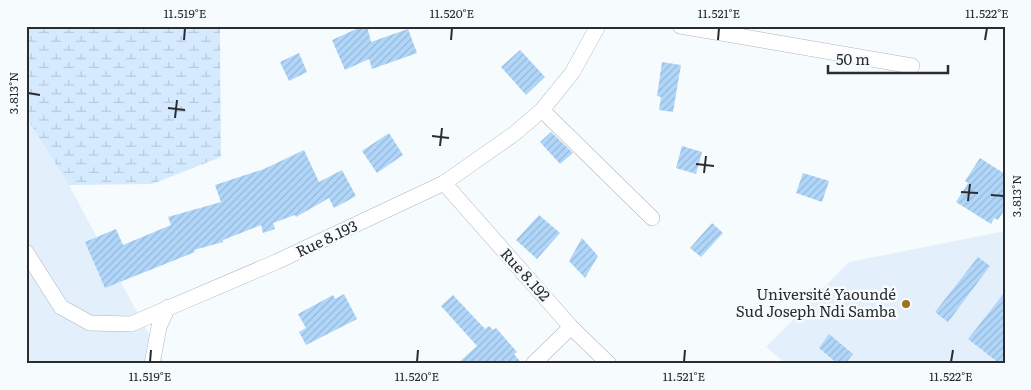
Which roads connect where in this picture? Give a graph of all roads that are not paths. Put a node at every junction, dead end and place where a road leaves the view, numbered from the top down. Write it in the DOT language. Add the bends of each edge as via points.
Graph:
graph roads {
  1 [pos="598,26"];
  2 [pos="680,26"];
  3 [pos="912,66"];
  4 [pos="542,110"];
  5 [pos="444,184"];
  6 [pos="652,218"];
  7 [pos="26,252"];
  8 [pos="168,307"];
  9 [pos="571,327"];
  10 [pos="152,364"];
  11 [pos="533,364"];
  12 [pos="609,364"];
  1 -- 4 [label="street, Rue 8.193" via="572,73"];
  2 -- 3 [label="street"];
  4 -- 5 [label="street, Rue 8.193"];
  4 -- 6 [label="street"];
  5 -- 8 [label="street, Rue 8.193" via="276,262"];
  5 -- 9 [label="street, Rue 8.192"];
  7 -- 8 [label="street, Rue 8.193" via="61,308 90,323 131,324"];
  8 -- 10 [label="street" via="159,327"];
  9 -- 11 [label="street"];
  9 -- 12 [label="street, Rue 8.192"];
}
